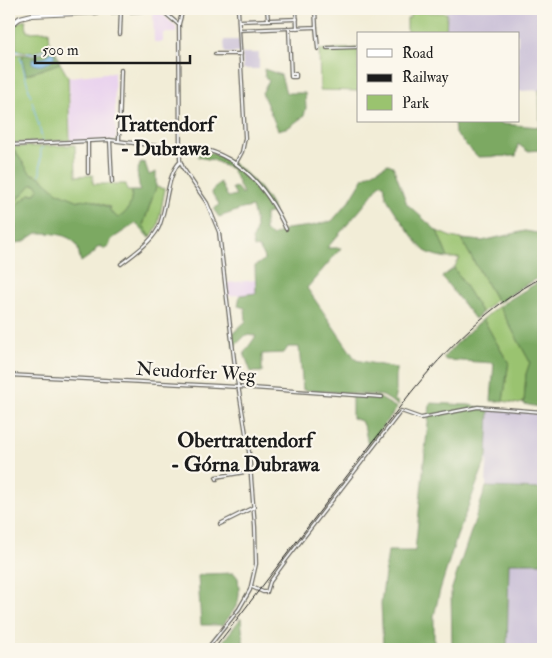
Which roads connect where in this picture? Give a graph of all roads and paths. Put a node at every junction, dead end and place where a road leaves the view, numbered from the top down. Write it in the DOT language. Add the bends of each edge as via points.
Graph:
graph roads {
  1 [pos="184,9"];
  2 [pos="238,9"];
  3 [pos="267,9"];
  4 [pos="296,9"];
  5 [pos="316,9"];
  6 [pos="120,10"];
  7 [pos="166,11"];
  8 [pos="297,19"];
  9 [pos="268,20"];
  10 [pos="239,21"];
  11 [pos="179,24"];
  12 [pos="9,26"];
  13 [pos="316,27"];
  14 [pos="288,28"];
  15 [pos="297,28"];
  16 [pos="240,30"];
  17 [pos="120,34"];
  18 [pos="357,47"];
  19 [pos="327,48"];
  20 [pos="318,49"];
  21 [pos="215,54"];
  22 [pos="241,54"];
  23 [pos="121,70"];
  24 [pos="291,74"];
  25 [pos="110,140"];
  26 [pos="118,141"];
  27 [pos="88,142"];
  28 [pos="9,145"];
  29 [pos="180,148"];
  30 [pos="180,162"];
  31 [pos="236,163"];
  32 [pos="88,173"];
  33 [pos="112,182"];
  34 [pos="286,228"];
  35 [pos="121,264"];
  36 [pos="9,375"];
  37 [pos="238,387"];
  38 [pos="382,397"];
  39 [pos="543,412"];
  40 [pos="251,471"];
  41 [pos="217,479"];
  42 [pos="254,507"];
  43 [pos="220,524"];
  44 [pos="252,587"];
  45 [pos="207,649"];
  1 -- 11 [label="street"];
  2 -- 10 [label="street"];
  3 -- 9 [label="street"];
  4 -- 8 [label="street"];
  5 -- 13 [label="street"];
  6 -- 7 [label="main road"];
  6 -- 12 [label="main road" via="32,15"];
  6 -- 17 [label="street"];
  7 -- 11 [label="street"];
  8 -- 9 [label="street"];
  8 -- 15 [label="street"];
  9 -- 10 [label="street"];
  10 -- 16 [label="street"];
  11 -- 29 [label="street"];
  13 -- 15 [label="street"];
  13 -- 20 [label="street"];
  14 -- 15 [label="street"];
  14 -- 16 [label="street"];
  14 -- 24 [label="street"];
  16 -- 22 [label="street"];
  18 -- 19 [label="street"];
  21 -- 22 [label="street"];
  22 -- 31 [label="street" via="245,145"];
  23 -- 26 [label="street"];
  25 -- 26 [label="street"];
  25 -- 27 [label="street"];
  25 -- 33 [label="street"];
  26 -- 29 [label="street"];
  27 -- 28 [label="street"];
  27 -- 32 [label="street"];
  29 -- 30 [label="street"];
  29 -- 31 [label="street" via="208,150"];
  30 -- 35 [label="street" via="168,188 159,227 144,246"];
  30 -- 37 [label="street" via="207,203 219,232"];
  31 -- 34 [label="street" via="257,182"];
  36 -- 37 [label="street, Neudorfer Weg"];
  37 -- 38 [label="street, Neudorfer Weg"];
  37 -- 40 [label="street"];
  39 -- 44 [label="street" via="478,407 421,418 402,411 286,560 270,582 267,592"];
  40 -- 41 [label="street"];
  40 -- 42 [label="street"];
  42 -- 43 [label="street"];
  42 -- 44 [label="street" via="256,564"];
  44 -- 45 [label="street"];
}
